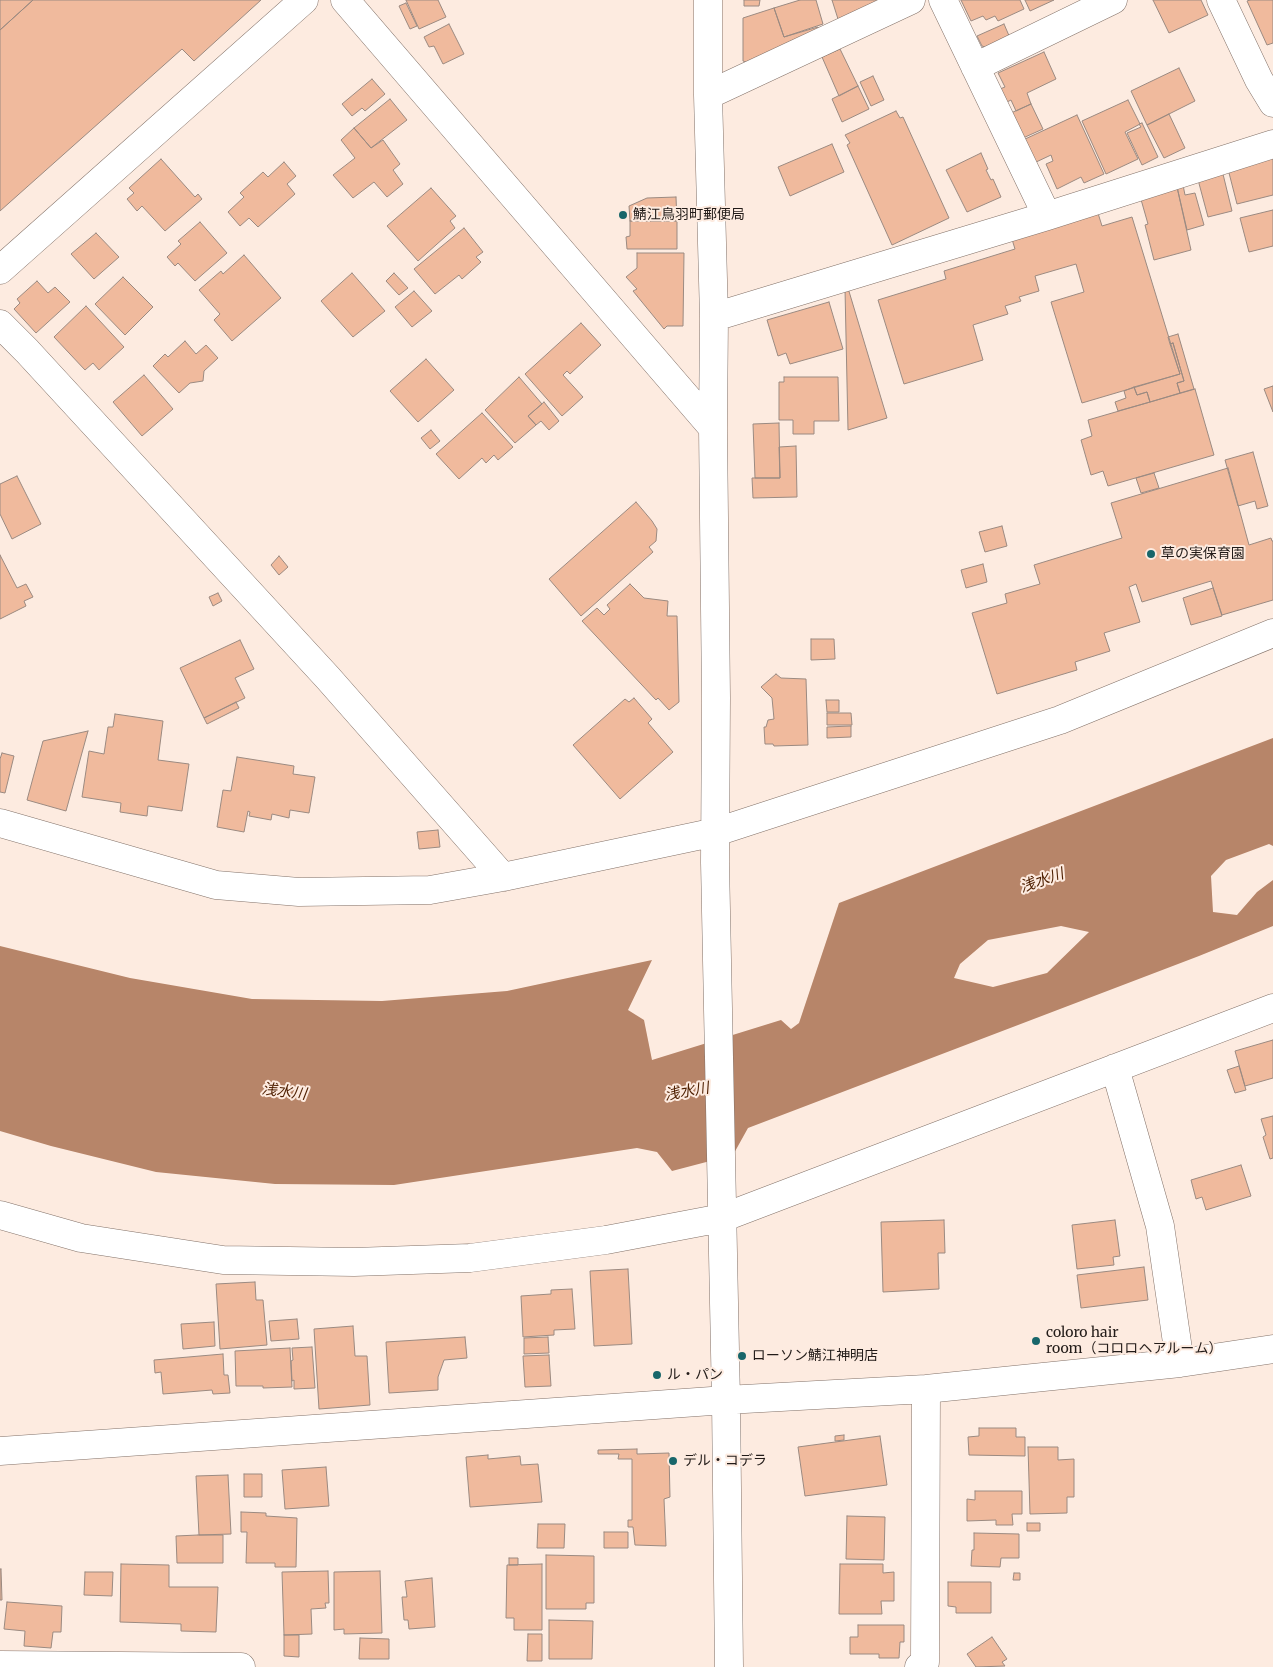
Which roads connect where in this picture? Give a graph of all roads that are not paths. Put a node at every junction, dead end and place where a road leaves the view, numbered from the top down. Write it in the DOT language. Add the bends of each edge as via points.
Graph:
graph roads {
  1 [pos="304,0"];
  2 [pos="345,0"];
  3 [pos="708,0"];
  4 [pos="911,0"];
  5 [pos="943,0"];
  6 [pos="1113,0"];
  7 [pos="1221,0"];
  8 [pos="975,66"];
  9 [pos="708,95"];
  10 [pos="1273,103"];
  11 [pos="1273,144"];
  12 [pos="1047,216"];
  13 [pos="0,270"];
  14 [pos="714,317"];
  15 [pos="0,324"];
  16 [pos="713,428"];
  17 [pos="1273,633"];
  18 [pos="0,823"];
  19 [pos="716,832"];
  20 [pos="503,877"];
  21 [pos="1273,1008"];
  22 [pos="1115,1068"];
  23 [pos="0,1215"];
  24 [pos="722,1218"];
  25 [pos="1273,1349"];
  26 [pos="1180,1363"];
  27 [pos="926,1389"];
  28 [pos="726,1400"];
  29 [pos="0,1451"];
  30 [pos="0,1664"];
  31 [pos="241,1667"];
  32 [pos="729,1667"];
  33 [pos="918,1667"];
  1 -- 13 [label="street"];
  2 -- 16 [label="street"];
  3 -- 9 [label="street"];
  4 -- 9 [label="street"];
  5 -- 8 [label="street"];
  6 -- 8 [label="street"];
  7 -- 10 [label="street"];
  8 -- 12 [label="street"];
  9 -- 14 [label="street"];
  11 -- 12 [label="street"];
  12 -- 14 [label="street"];
  14 -- 16 [label="street"];
  15 -- 20 [label="street" via="328,678"];
  16 -- 19 [label="street"];
  17 -- 19 [label="street" via="1060,720"];
  18 -- 20 [label="street" via="216,885 299,892 430,890"];
  19 -- 20 [label="street"];
  19 -- 24 [label="street"];
  21 -- 22 [label="street"];
  22 -- 24 [label="street"];
  22 -- 26 [label="street" via="1160,1226"];
  23 -- 24 [label="street" via="81,1238 224,1260 354,1262 470,1258 606,1240"];
  24 -- 28 [label="street"];
  25 -- 26 [label="street"];
  26 -- 27 [label="street"];
  27 -- 28 [label="street"];
  27 -- 33 [label="street" via="925,1662"];
  28 -- 29 [label="street"];
  28 -- 32 [label="street"];
  30 -- 31 [label="street"];
}
